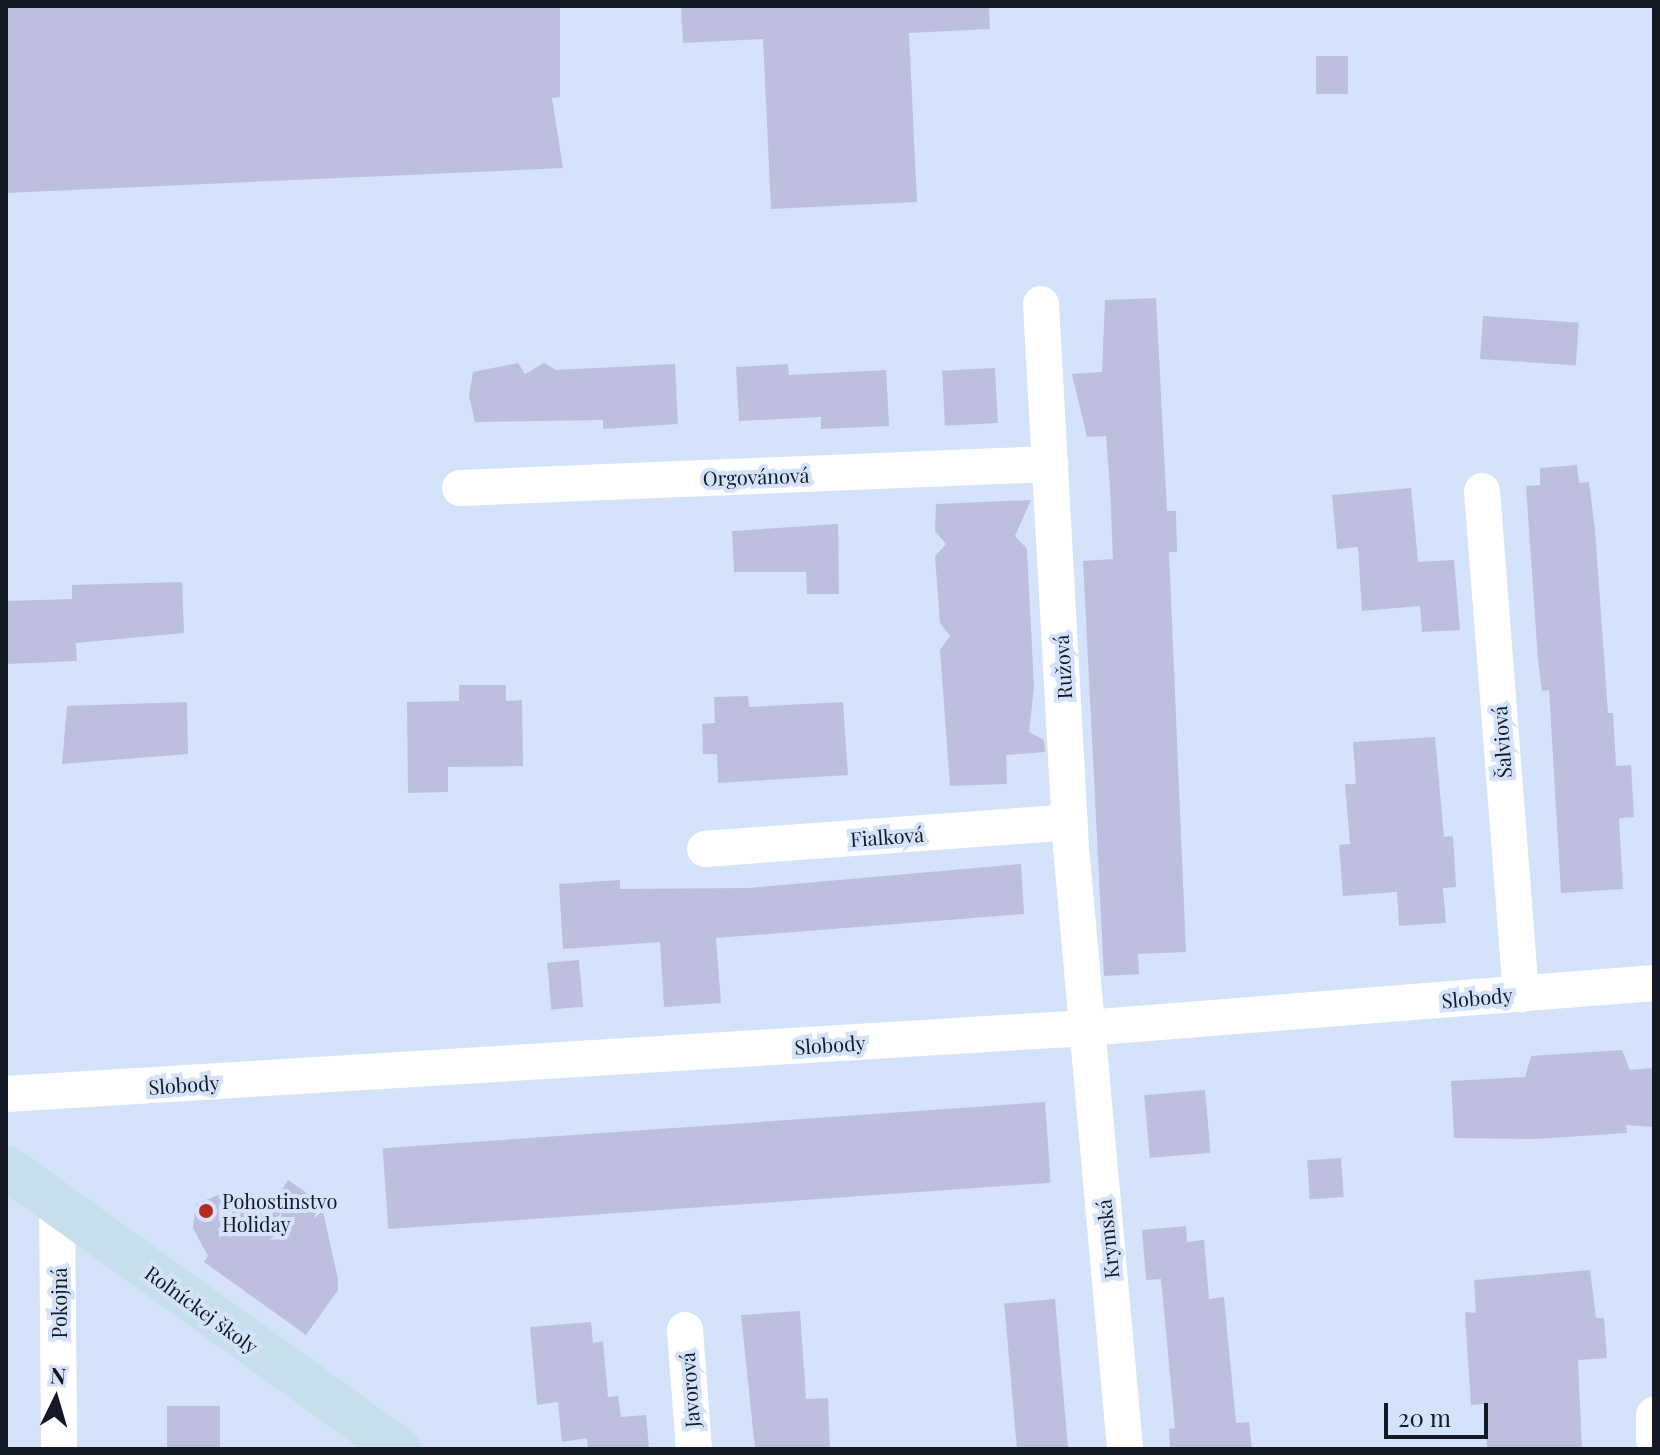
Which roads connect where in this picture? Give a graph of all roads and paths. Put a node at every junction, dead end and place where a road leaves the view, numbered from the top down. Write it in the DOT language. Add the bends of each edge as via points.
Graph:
graph roads {
  1 [pos="1041,304"];
  2 [pos="1051,464"];
  3 [pos="460,488"];
  4 [pos="1482,491"];
  5 [pos="1069,822"];
  6 [pos="705,849"];
  7 [pos="1654,983"];
  8 [pos="1521,994"];
  9 [pos="1086,1028"];
  10 [pos="6,1094"];
  11 [pos="6,1167"];
  12 [pos="57,1205"];
  13 [pos="685,1330"];
  14 [pos="1654,1415"];
  15 [pos="1654,1440"];
  16 [pos="59,1449"];
  17 [pos="399,1449"];
  18 [pos="694,1449"];
  19 [pos="1125,1449"];
  1 -- 2 [label="street, Ružová"];
  2 -- 3 [label="street, Orgovánová"];
  2 -- 5 [label="street, Ružová"];
  4 -- 8 [label="street, Šalviová"];
  5 -- 6 [label="street, Fialková"];
  5 -- 9 [label="street, Ružová"];
  7 -- 8 [label="street, Slobody"];
  8 -- 9 [label="street, Slobody"];
  9 -- 10 [label="street, Slobody"];
  9 -- 19 [label="street, Krymská"];
  11 -- 12 [label="main road, Roľníckej školy"];
  12 -- 16 [label="street, Pokojná"];
  12 -- 17 [label="main road, Roľníckej školy"];
  13 -- 18 [label="street, Javorová"];
  14 -- 15 [label="street"];
}
